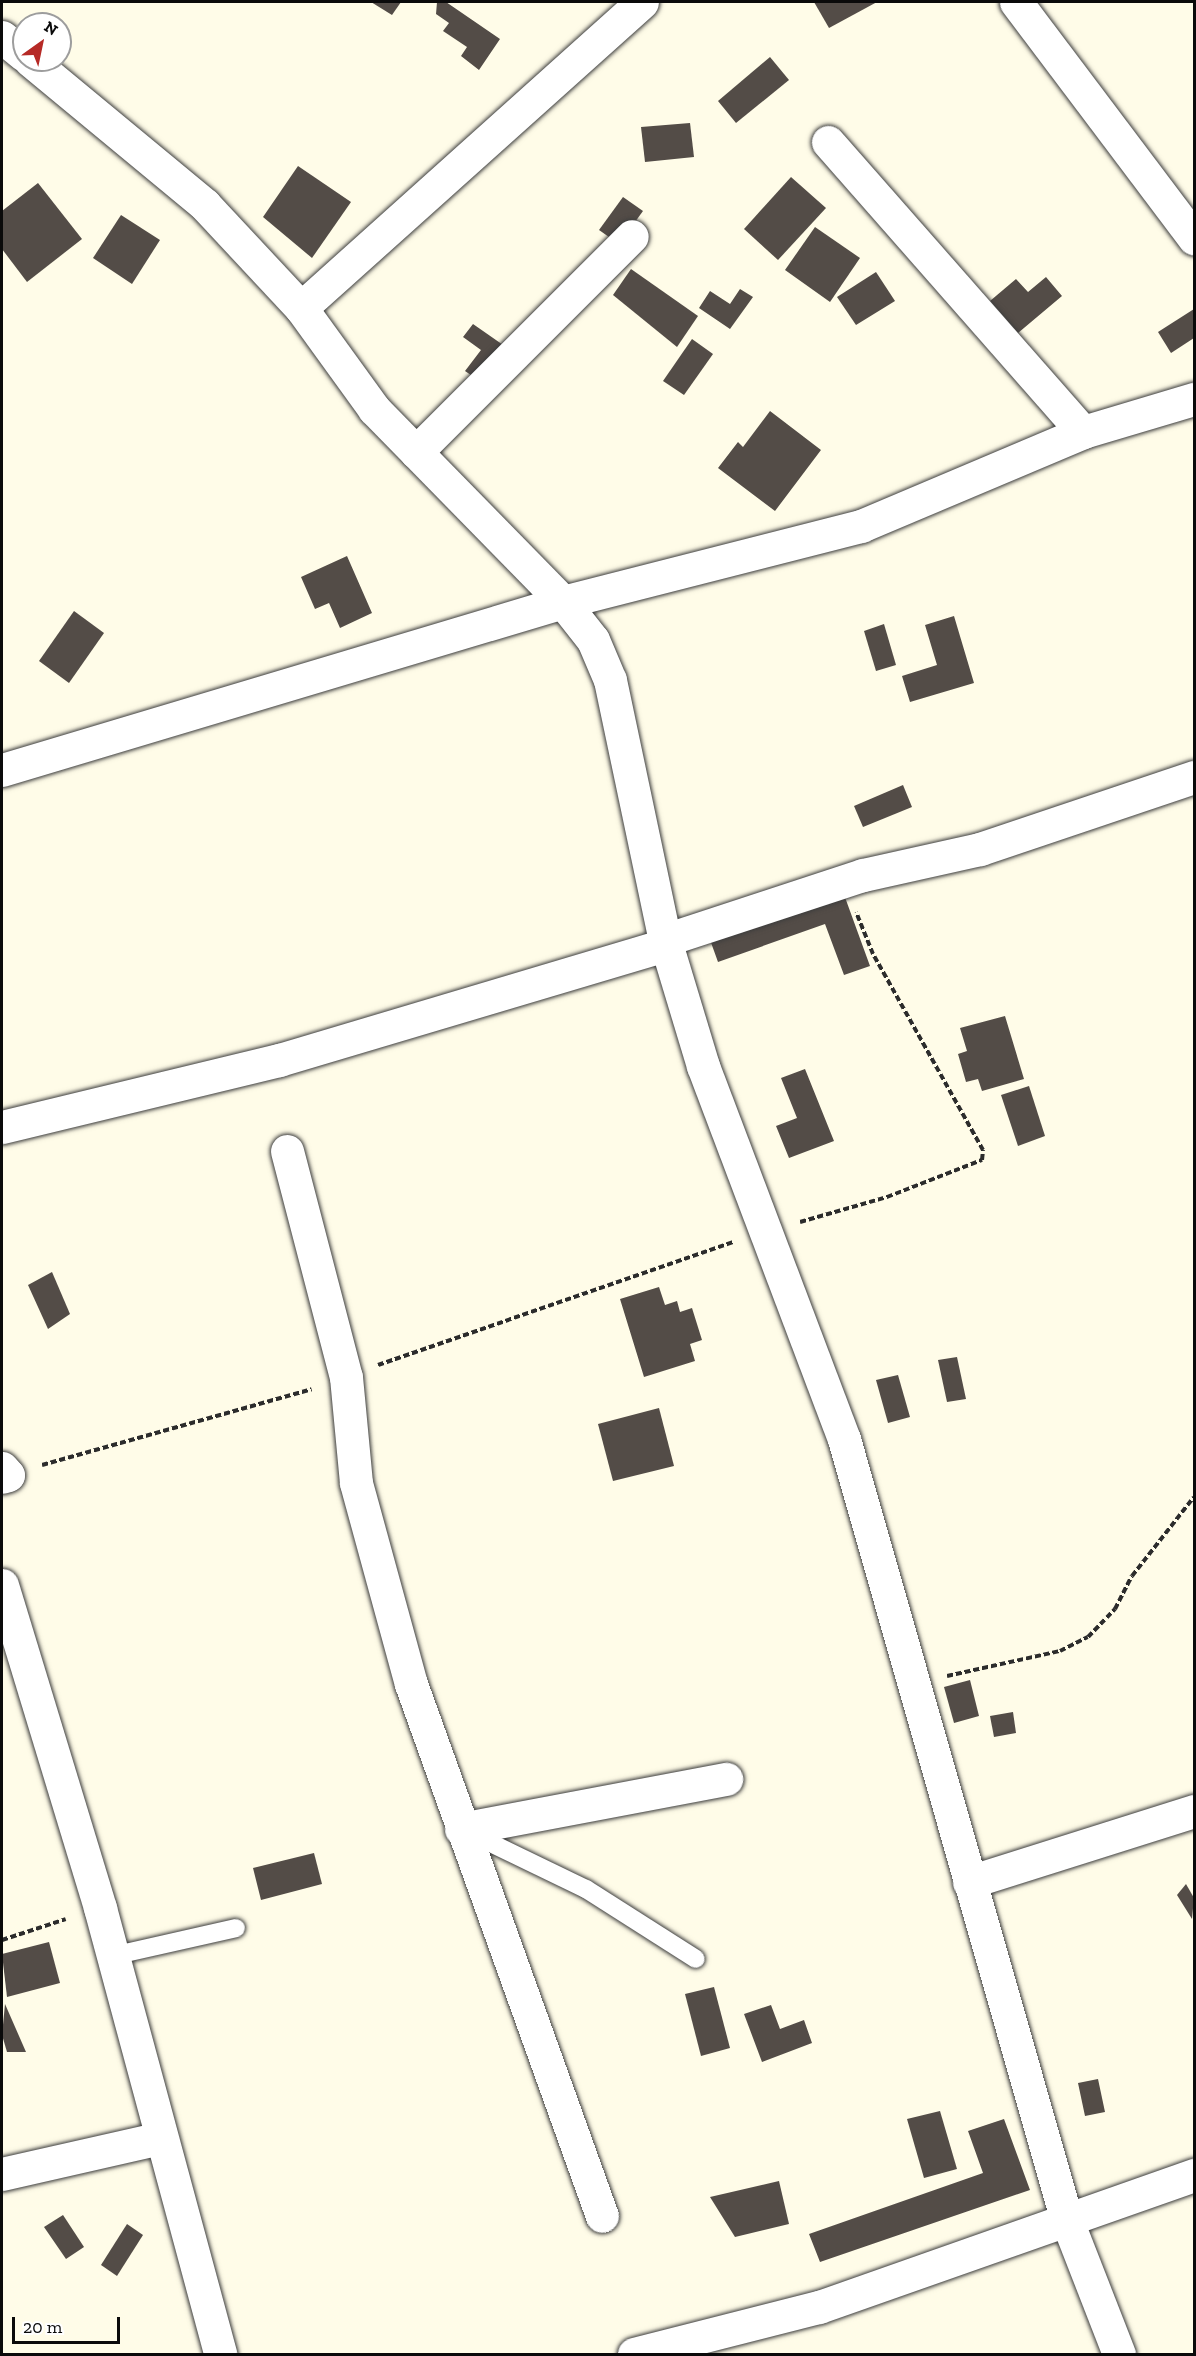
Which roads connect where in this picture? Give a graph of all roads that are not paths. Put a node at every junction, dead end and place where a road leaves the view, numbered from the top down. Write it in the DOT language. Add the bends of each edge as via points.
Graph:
graph roads {
  1 [pos="642,2"];
  2 [pos="1016,2"];
  3 [pos="42,72"];
  4 [pos="828,142"];
  5 [pos="632,236"];
  6 [pos="1194,238"];
  7 [pos="301,308"];
  8 [pos="1194,399"];
  9 [pos="1083,432"];
  10 [pos="416,452"];
  11 [pos="563,602"];
  12 [pos="2,770"];
  13 [pos="1194,777"];
  14 [pos="666,942"];
  15 [pos="2,1127"];
  16 [pos="287,1151"];
  17 [pos="2,1468"];
  18 [pos="2,1477"];
  19 [pos="2,1585"];
  20 [pos="726,1779"];
  21 [pos="1194,1811"];
  22 [pos="461,1829"];
  23 [pos="969,1882"];
  24 [pos="236,1928"];
  25 [pos="112,1956"];
  26 [pos="696,1959"];
  27 [pos="161,2138"];
  28 [pos="2,2174"];
  29 [pos="1194,2175"];
  30 [pos="602,2216"];
  31 [pos="1066,2218"];
  32 [pos="220,2355"];
  33 [pos="634,2355"];
  34 [pos="1119,2355"];
  1 -- 7 [label="street"];
  2 -- 6 [label="street"];
  3 -- 7 [label="street" via="205,205"];
  4 -- 9 [label="street"];
  5 -- 10 [label="street"];
  7 -- 10 [label="street" via="374,409"];
  8 -- 9 [label="street"];
  9 -- 11 [label="street" via="861,526"];
  10 -- 11 [label="street"];
  11 -- 12 [label="street"];
  11 -- 14 [label="street" via="594,640 610,680"];
  13 -- 14 [label="street" via="980,849 844,882"];
  14 -- 15 [label="street" via="279,1060 208,1073"];
  14 -- 23 [label="street" via="703,1066 844,1439"];
  16 -- 22 [label="street" via="346,1377 356,1483 411,1684"];
  17 -- 18 [label="street" via="8,1475"];
  19 -- 25 [label="street"];
  20 -- 22 [label="street"];
  21 -- 23 [label="street"];
  22 -- 26 [label="lane" via="586,1889"];
  22 -- 30 [label="street"];
  23 -- 31 [label="street"];
  24 -- 25 [label="lane"];
  25 -- 27 [label="street"];
  27 -- 28 [label="street"];
  27 -- 32 [label="street"];
  29 -- 31 [label="street"];
  31 -- 33 [label="street" via="819,2307"];
  31 -- 34 [label="street"];
}
